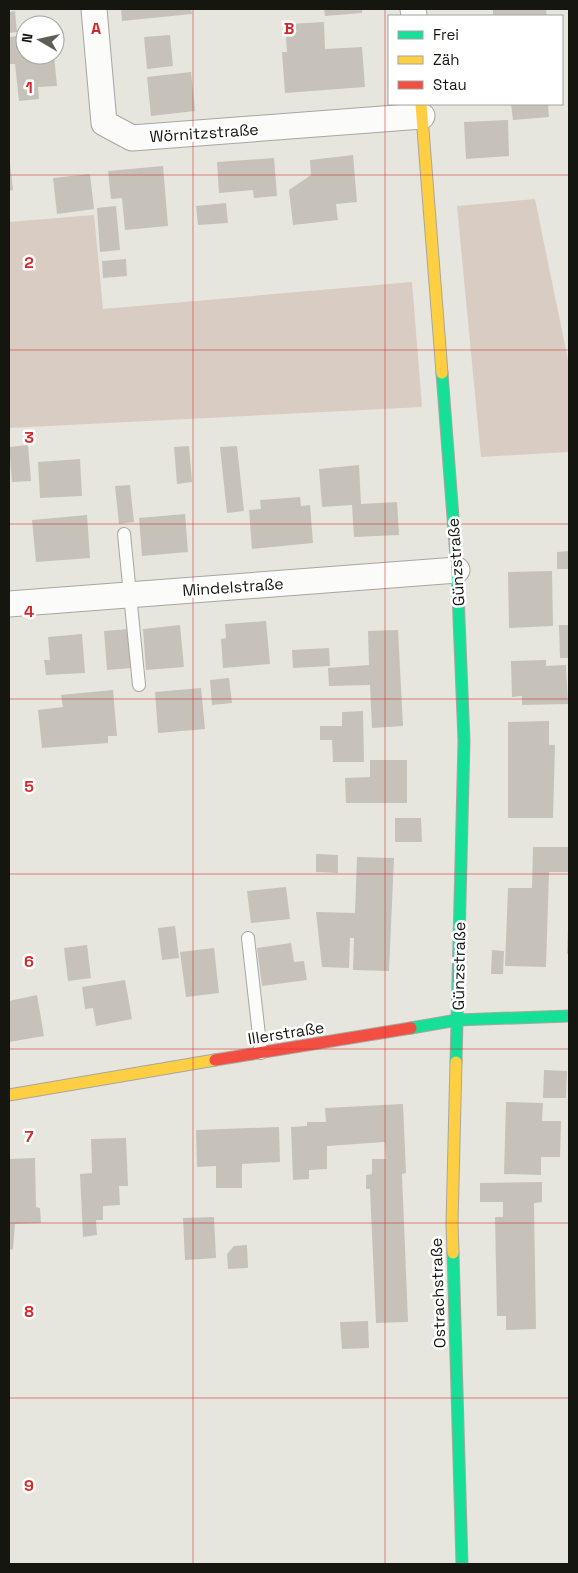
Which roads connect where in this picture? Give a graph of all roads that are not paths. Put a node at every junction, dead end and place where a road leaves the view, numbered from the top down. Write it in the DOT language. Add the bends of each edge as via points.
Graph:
graph roads {
  1 [pos="94,9"];
  2 [pos="421,110"];
  3 [pos="124,534"];
  4 [pos="457,570"];
  5 [pos="131,595"];
  6 [pos="9,604"];
  7 [pos="139,685"];
  8 [pos="248,938"];
  9 [pos="569,1016"];
  10 [pos="457,1020"];
  11 [pos="260,1053"];
  12 [pos="9,1095"];
  13 [pos="462,1564"];
  1 -- 2 [label="street, Wörnitzstraße" via="104,123 132,138"];
  2 -- 4 [label="street, Günzstraße"];
  3 -- 5 [label="lane"];
  4 -- 5 [label="street, Mindelstraße"];
  4 -- 10 [label="street, Günzstraße" via="464,741"];
  5 -- 6 [label="street, Mindelstraße"];
  5 -- 7 [label="lane"];
  8 -- 11 [label="lane"];
  9 -- 10 [label="street, Illerstraße"];
  10 -- 11 [label="street, Illerstraße"];
  10 -- 13 [label="street, Ostrachstraße" via="452,1224"];
  11 -- 12 [label="street, Illerstraße"];
}
